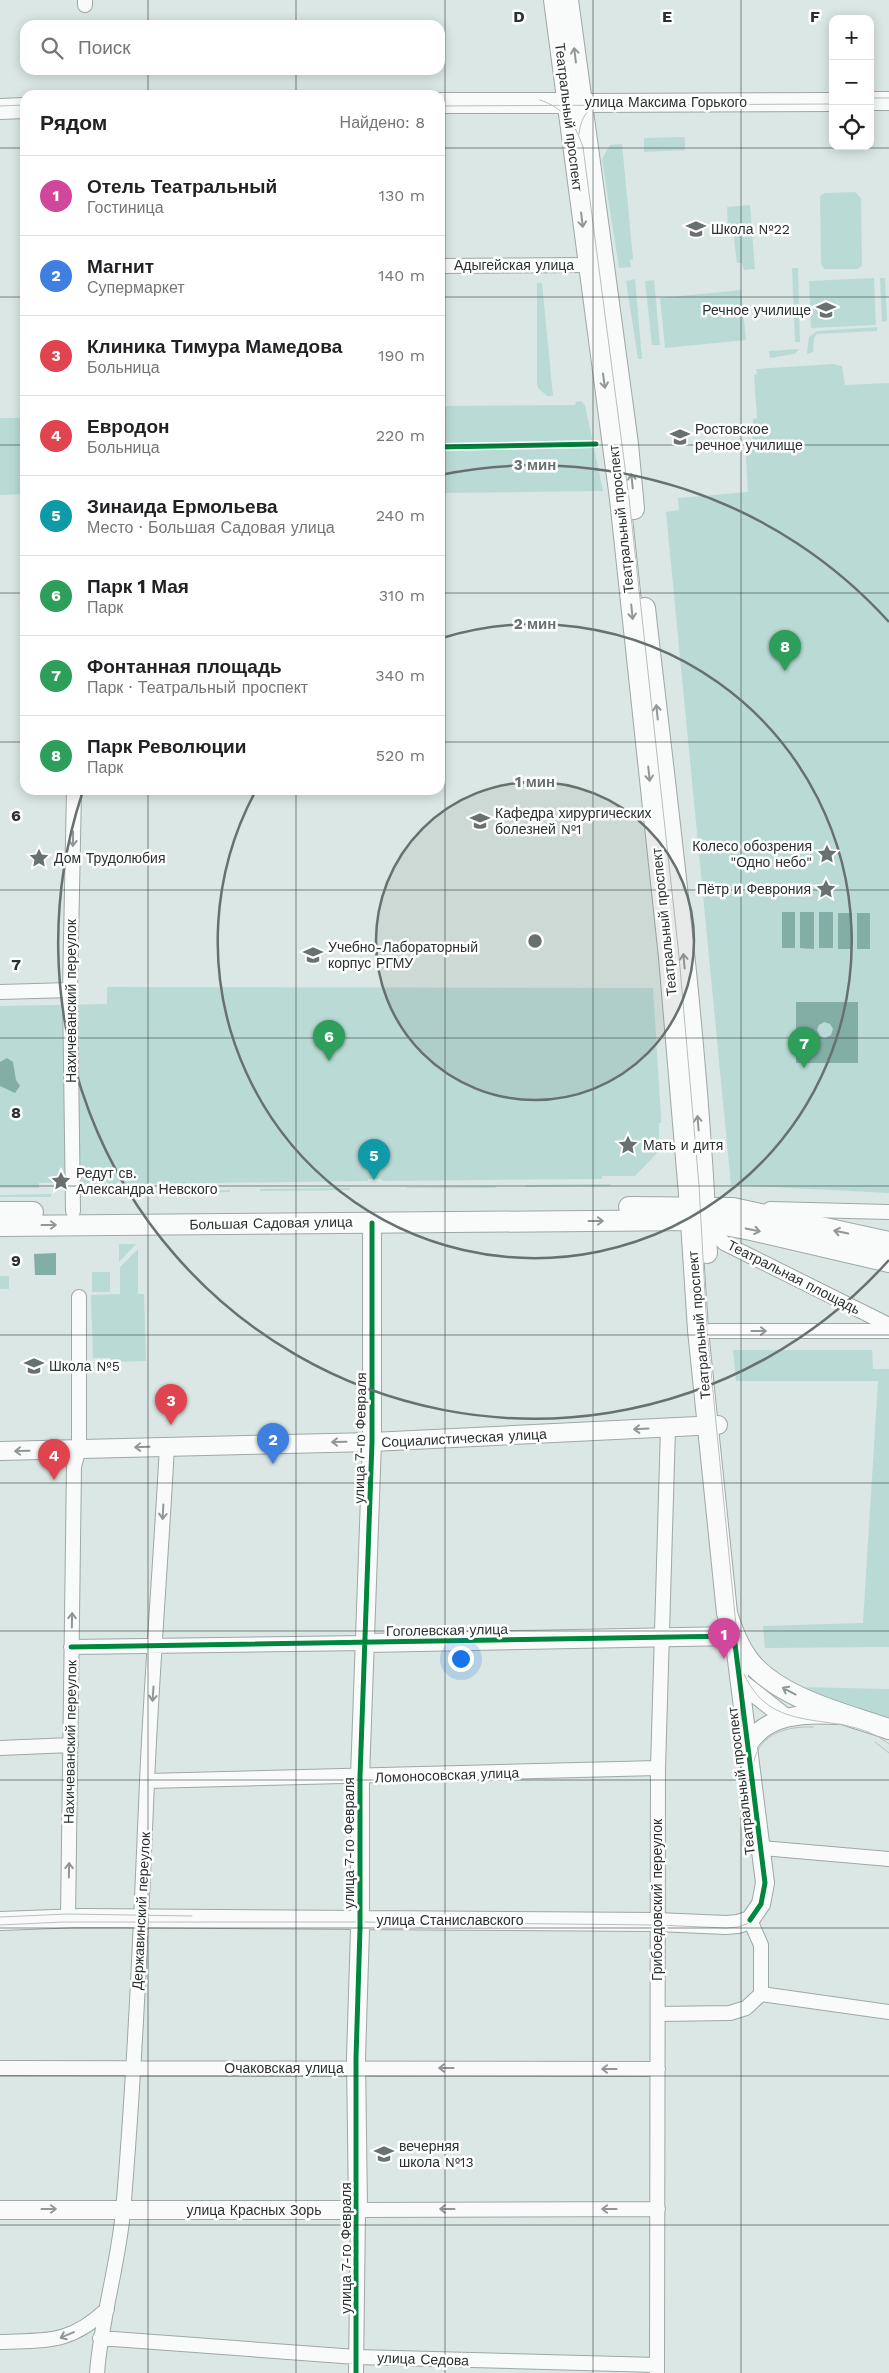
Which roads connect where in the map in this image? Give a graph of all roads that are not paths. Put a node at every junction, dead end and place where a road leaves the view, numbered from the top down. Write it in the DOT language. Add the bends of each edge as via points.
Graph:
graph roads {
  1 [pos="554,0"];
  2 [pos="568,0"];
  3 [pos="874,101"];
  4 [pos="889,101"];
  5 [pos="829,102"];
  6 [pos="445,103"];
  7 [pos="574,103"];
  8 [pos="20,108"];
  9 [pos="0,109"];
  10 [pos="588,265"];
  11 [pos="445,266"];
  12 [pos="74,795"];
  13 [pos="70,990"];
  14 [pos="0,992"];
  15 [pos="733,1208"];
  16 [pos="73,1211"];
  17 [pos="0,1212"];
  18 [pos="889,1212"];
  19 [pos="698,1213"];
  20 [pos="372,1223"];
  21 [pos="0,1226"];
  22 [pos="889,1242"];
  23 [pos="889,1262"];
  24 [pos="79,1297"];
  25 [pos="889,1325"];
  26 [pos="710,1331"];
  27 [pos="889,1331"];
  28 [pos="713,1426"];
  29 [pos="668,1428"];
  30 [pos="372,1442"];
  31 [pos="167,1446"];
  32 [pos="79,1449"];
  33 [pos="0,1451"];
  34 [pos="734,1636"];
  35 [pos="662,1637"];
  36 [pos="367,1643"];
  37 [pos="156,1646"];
  38 [pos="71,1647"];
  39 [pos="740,1682"];
  40 [pos="850,1716"];
  41 [pos="786,1718"];
  42 [pos="889,1729"];
  43 [pos="71,1745"];
  44 [pos="748,1745"];
  45 [pos="0,1748"];
  46 [pos="658,1768"];
  47 [pos="360,1777"];
  48 [pos="147,1782"];
  49 [pos="761,1848"];
  50 [pos="889,1859"];
  51 [pos="68,1918"];
  52 [pos="142,1920"];
  53 [pos="361,1920"];
  54 [pos="750,1920"];
  55 [pos="0,1921"];
  56 [pos="657,1922"];
  57 [pos="762,1994"];
  58 [pos="889,2012"];
  59 [pos="658,2014"];
  60 [pos="0,2068"];
  61 [pos="133,2068"];
  62 [pos="356,2068"];
  63 [pos="658,2069"];
  64 [pos="658,2208"];
  65 [pos="123,2209"];
  66 [pos="0,2210"];
  67 [pos="358,2210"];
  68 [pos="108,2308"];
  69 [pos="100,2338"];
  70 [pos="0,2342"];
  71 [pos="356,2357"];
  72 [pos="657,2369"];
  73 [pos="97,2373"];
  74 [pos="356,2373"];
  1 -- 7 [label="main road, Театральный проспект"];
  7 -- 2 [label="main road, Театральный проспект, one-way"];
  3 -- 4 [label="street"];
  5 -- 7 [label="street, улица Максима Горького"];
  6 -- 7 [label="main road, улица Максима Горького"];
  7 -- 10 [label="main road, Театральный проспект, one-way"];
  19 -- 7 [label="main road, Театральный проспект, one-way" via="684,956 628,444 586,143"];
  8 -- 9 [label="main road"];
  10 -- 11 [label="street, Адыгейская улица"];
  10 -- 19 [label="main road, Театральный проспект, one-way" via="620,499"];
  12 -- 13 [label="street, Нахичеванский переулок, one-way"];
  13 -- 14 [label="street"];
  13 -- 16 [label="street, Нахичеванский переулок"];
  15 -- 18 [label="street"];
  15 -- 19 [label="main road"];
  22 -- 15 [label="main road, one-way"];
  16 -- 17 [label="main road, Большая Садовая улица"];
  16 -- 19 [label="main road, Большая Садовая улица"];
  20 -- 19 [label="main road, Большая Садовая улица, one-way"];
  19 -- 23 [label="main road, Театральная площадь, one-way"];
  19 -- 25 [label="street, Театральная площадь" via="724,1243"];
  19 -- 26 [label="main road, Театральный проспект"];
  19 -- 28 [label="main road, Театральный проспект" via="698,1330"];
  21 -- 20 [label="main road, Большая Садовая улица, one-way"];
  20 -- 30 [label="street, улица 7-го Февраля"];
  24 -- 32 [label="street, Нахичеванский переулок"];
  26 -- 27 [label="street, Театральная площадь, one-way"];
  26 -- 28 [label="main road, Театральный проспект"];
  28 -- 29 [label="street, Социалистическая улица"];
  28 -- 34 [label="main road, Театральный проспект" via="727,1613"];
  29 -- 30 [label="street, Социалистическая улица, one-way"];
  29 -- 35 [label="street, Грибоедовский переулок"];
  30 -- 31 [label="street, Социалистическая улица, one-way"];
  30 -- 36 [label="street, улица 7-го Февраля"];
  31 -- 32 [label="street, Социалистическая улица, one-way"];
  31 -- 37 [label="street, Державинский переулок, one-way"];
  32 -- 33 [label="street, Социалистическая улица, one-way"];
  38 -- 32 [label="street, Нахичеванский переулок, one-way" via="74,1466"];
  34 -- 35 [label="street, Гоголевская улица"];
  34 -- 39 [label="street, Театральный проспект"];
  40 -- 34 [label="main road, one-way" via="774,1683 748,1660"];
  35 -- 36 [label="street, Гоголевская улица"];
  35 -- 46 [label="street, Грибоедовский переулок"];
  36 -- 37 [label="street, Гоголевская улица"];
  36 -- 47 [label="street, улица 7-го Февраля"];
  37 -- 38 [label="street, Гоголевская улица"];
  37 -- 48 [label="street, Державинский переулок, one-way"];
  38 -- 43 [label="street, Нахичеванский переулок"];
  39 -- 41 [label="street"];
  39 -- 44 [label="street, Театральный проспект"];
  40 -- 41 [label="street" via="807,1714"];
  40 -- 42 [label="main road"];
  41 -- 44 [label="street" via="763,1728"];
  43 -- 45 [label="street"];
  51 -- 43 [label="street, Нахичеванский переулок, one-way"];
  44 -- 49 [label="street, Театральный проспект"];
  46 -- 47 [label="street, Ломоносовская улица"];
  46 -- 56 [label="street, Грибоедовский переулок"];
  47 -- 48 [label="street, Ломоносовская улица"];
  47 -- 53 [label="street, улица 7-го Февраля"];
  48 -- 52 [label="street, Державинский переулок"];
  49 -- 50 [label="street"];
  49 -- 54 [label="street, Театральный проспект" via="764,1892 761,1904"];
  51 -- 52 [label="street, улица Станиславского"];
  51 -- 55 [label="street, улица Станиславского"];
  52 -- 53 [label="street, улица Станиславского"];
  52 -- 61 [label="street, Державинский переулок"];
  53 -- 56 [label="street, улица Станиславского"];
  53 -- 62 [label="street, улица 7-го Февраля"];
  54 -- 56 [label="street, улица Станиславского" via="726,1925"];
  54 -- 57 [label="street" via="761,1945"];
  56 -- 59 [label="street, Грибоедовский переулок"];
  57 -- 58 [label="street"];
  57 -- 59 [label="street" via="746,2008 730,2013"];
  59 -- 63 [label="street, Грибоедовский переулок"];
  60 -- 61 [label="street, Очаковская улица"];
  61 -- 62 [label="street, Очаковская улица"];
  61 -- 65 [label="street, Державинский переулок"];
  63 -- 62 [label="street, Очаковская улица, one-way"];
  62 -- 67 [label="street, улица 7-го Февраля"];
  63 -- 64 [label="street, Грибоедовский переулок"];
  64 -- 67 [label="street, улица Красных Зорь, one-way"];
  64 -- 72 [label="street, Грибоедовский переулок"];
  66 -- 65 [label="street, улица Красных Зорь, one-way"];
  65 -- 67 [label="street, улица Красных Зорь"];
  65 -- 68 [label="street, Державинский переулок"];
  67 -- 71 [label="street, улица 7-го Февраля"];
  68 -- 69 [label="street, Державинский переулок"];
  68 -- 70 [label="street, one-way" via="89,2325 54,2340"];
  69 -- 71 [label="street, улица Седова"];
  69 -- 73 [label="street, Державинский переулок"];
  71 -- 72 [label="street, улица Седова"];
  71 -- 74 [label="street, улица 7-го Февраля"];
}
